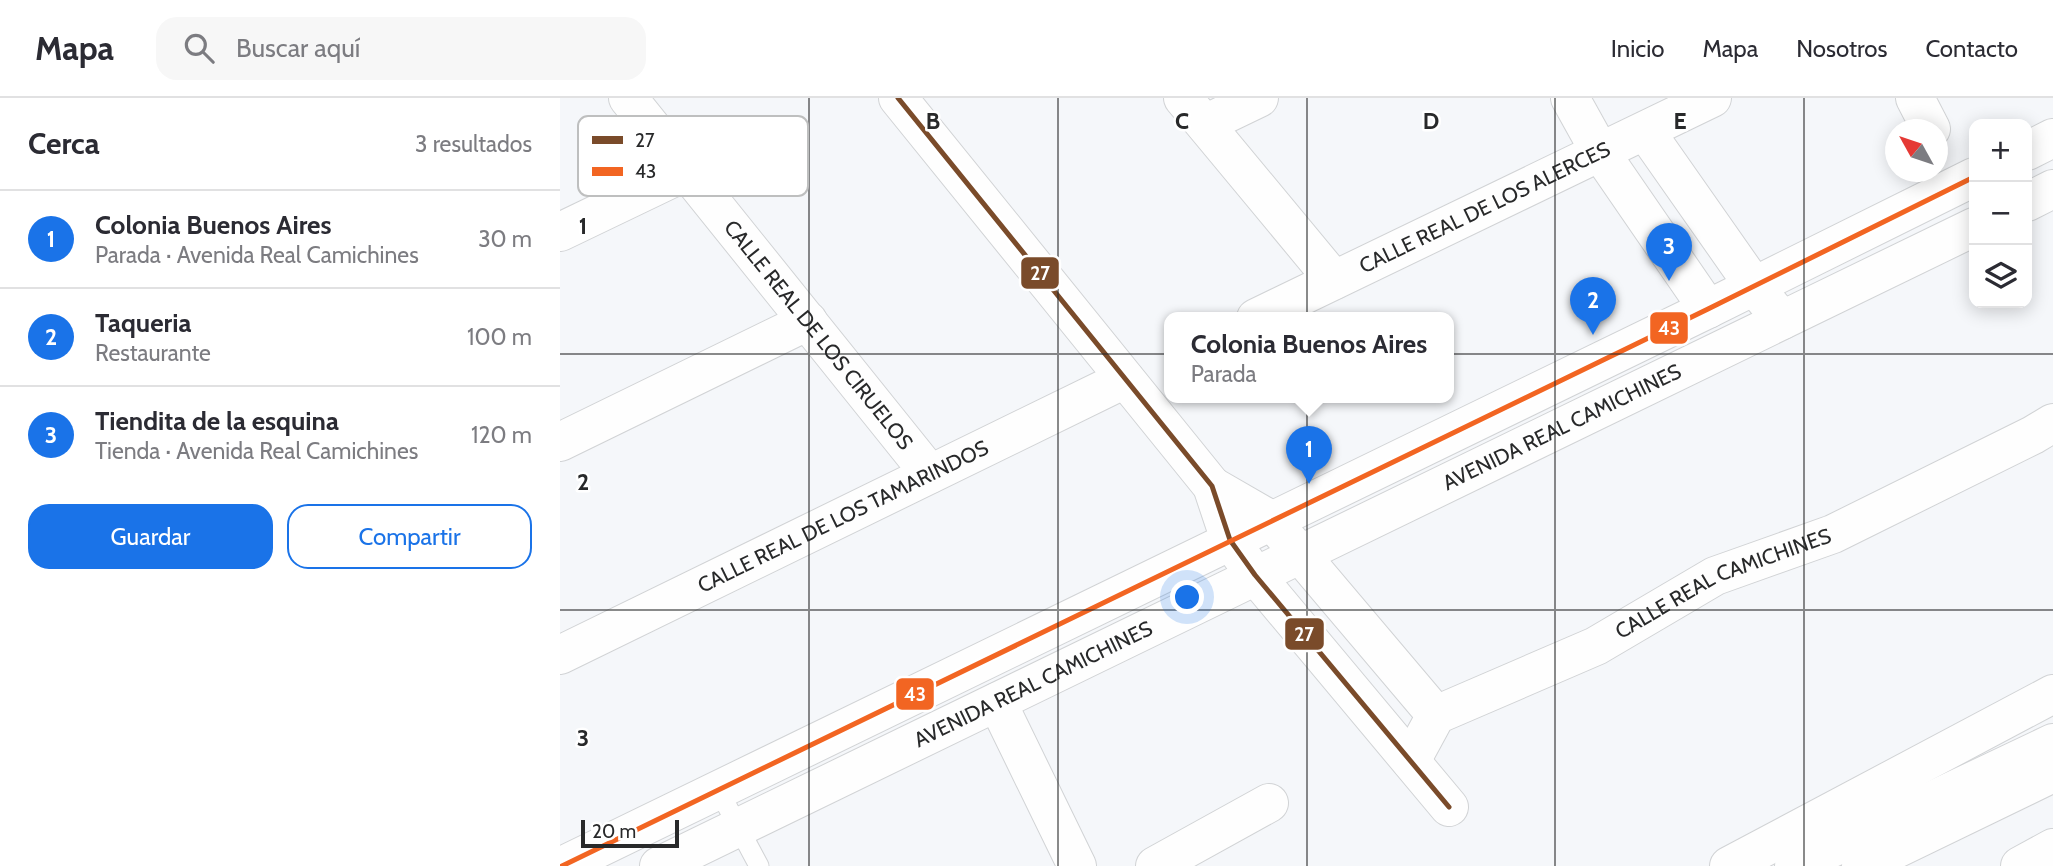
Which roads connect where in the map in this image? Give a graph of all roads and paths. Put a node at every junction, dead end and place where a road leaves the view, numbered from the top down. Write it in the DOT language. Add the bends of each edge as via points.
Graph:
graph roads {
  1 [pos="628,98"];
  2 [pos="898,98"];
  3 [pos="1259,98"];
  4 [pos="1570,98"];
  5 [pos="1915,98"];
  6 [pos="1702,100"];
  7 [pos="1194,111"];
  8 [pos="643,116"];
  9 [pos="1926,119"];
  10 [pos="1646,132"];
  11 [pos="2053,138"];
  12 [pos="2032,148"];
  13 [pos="1600,152"];
  14 [pos="1969,179"];
  15 [pos="2053,189"];
  16 [pos="635,196"];
  17 [pos="707,196"];
  18 [pos="2032,200"];
  19 [pos="1969,229"];
  20 [pos="560,232"];
  21 [pos="1334,280"];
  22 [pos="1754,286"];
  23 [pos="1708,309"];
  24 [pos="1268,312"];
  25 [pos="1782,320"];
  26 [pos="808,321"];
  27 [pos="1125,379"];
  28 [pos="2053,423"];
  29 [pos="560,442"];
  30 [pos="930,474"];
  31 [pos="1212,486"];
  32 [pos="1271,520"];
  33 [pos="1230,540"];
  34 [pos="1298,554"];
  35 [pos="1255,575"];
  36 [pos="560,655"];
  37 [pos="2053,694"];
  38 [pos="997,702"];
  39 [pos="1436,715"];
  40 [pos="2053,743"];
  41 [pos="1411,761"];
  42 [pos="2053,773"];
  43 [pos="719,791"];
  44 [pos="1269,803"];
  45 [pos="1449,807"];
  46 [pos="739,828"];
  47 [pos="2053,848"];
  48 [pos="572,864"];
  49 [pos="659,866"];
  50 [pos="759,866"];
  51 [pos="1077,866"];
  52 [pos="1156,866"];
  53 [pos="1729,866"];
  54 [pos="1794,866"];
  55 [pos="1861,866"];
  56 [pos="2020,866"];
  1 -- 8 [label="main road, CALLE REAL DE LOS CIRUELOS"];
  2 -- 27 [label="main road"];
  3 -- 7 [label="main road"];
  4 -- 13 [label="main road"];
  5 -- 9 [label="main road"];
  6 -- 10 [label="main road, CALLE REAL DE LOS ALERCES"];
  7 -- 21 [label="main road"];
  10 -- 13 [label="main road, CALLE REAL DE LOS ALERCES"];
  10 -- 22 [label="main road"];
  11 -- 12 [label="main road"];
  13 -- 21 [label="main road, CALLE REAL DE LOS ALERCES"];
  13 -- 23 [label="main road"];
  14 -- 22 [label="main road, AVENIDA REAL CAMICHINES"];
  15 -- 18 [label="main road"];
  16 -- 20 [label="main road"];
  17 -- 26 [label="main road, CALLE REAL DE LOS CIRUELOS"];
  19 -- 25 [label="main road, AVENIDA REAL CAMICHINES"];
  21 -- 24 [label="main road, CALLE REAL DE LOS ALERCES"];
  22 -- 23 [label="main road, AVENIDA REAL CAMICHINES"];
  22 -- 25 [label="main road"];
  23 -- 32 [label="main road, AVENIDA REAL CAMICHINES"];
  25 -- 34 [label="main road, AVENIDA REAL CAMICHINES"];
  26 -- 29 [label="main road"];
  26 -- 30 [label="main road, CALLE REAL DE LOS CIRUELOS"];
  27 -- 30 [label="main road, CALLE REAL DE LOS TAMARINDOS"];
  27 -- 31 [label="main road"];
  28 -- 39 [label="main road, CALLE REAL CAMICHINES" via="1833,534 1715,576 1596,646"];
  30 -- 36 [label="main road, CALLE REAL DE LOS TAMARINDOS"];
  31 -- 32 [label="main road"];
  31 -- 33 [label="main road"];
  32 -- 33 [label="main road, AVENIDA REAL CAMICHINES"];
  32 -- 34 [label="main road"];
  33 -- 35 [label="main road"];
  33 -- 43 [label="main road, AVENIDA REAL CAMICHINES"];
  34 -- 35 [label="main road, AVENIDA REAL CAMICHINES"];
  34 -- 39 [label="main road"];
  35 -- 38 [label="main road, AVENIDA REAL CAMICHINES"];
  35 -- 41 [label="main road"];
  37 -- 53 [label="main road"];
  38 -- 46 [label="main road, AVENIDA REAL CAMICHINES"];
  38 -- 51 [label="main road"];
  39 -- 41 [label="main road"];
  40 -- 54 [label="main road"];
  41 -- 45 [label="main road"];
  42 -- 55 [label="main road"];
  43 -- 46 [label="lane"];
  43 -- 48 [label="main road, AVENIDA REAL CAMICHINES"];
  44 -- 52 [label="main road"];
  46 -- 49 [label="main road, AVENIDA REAL CAMICHINES"];
  46 -- 50 [label="lane"];
  47 -- 56 [label="main road"];
}
